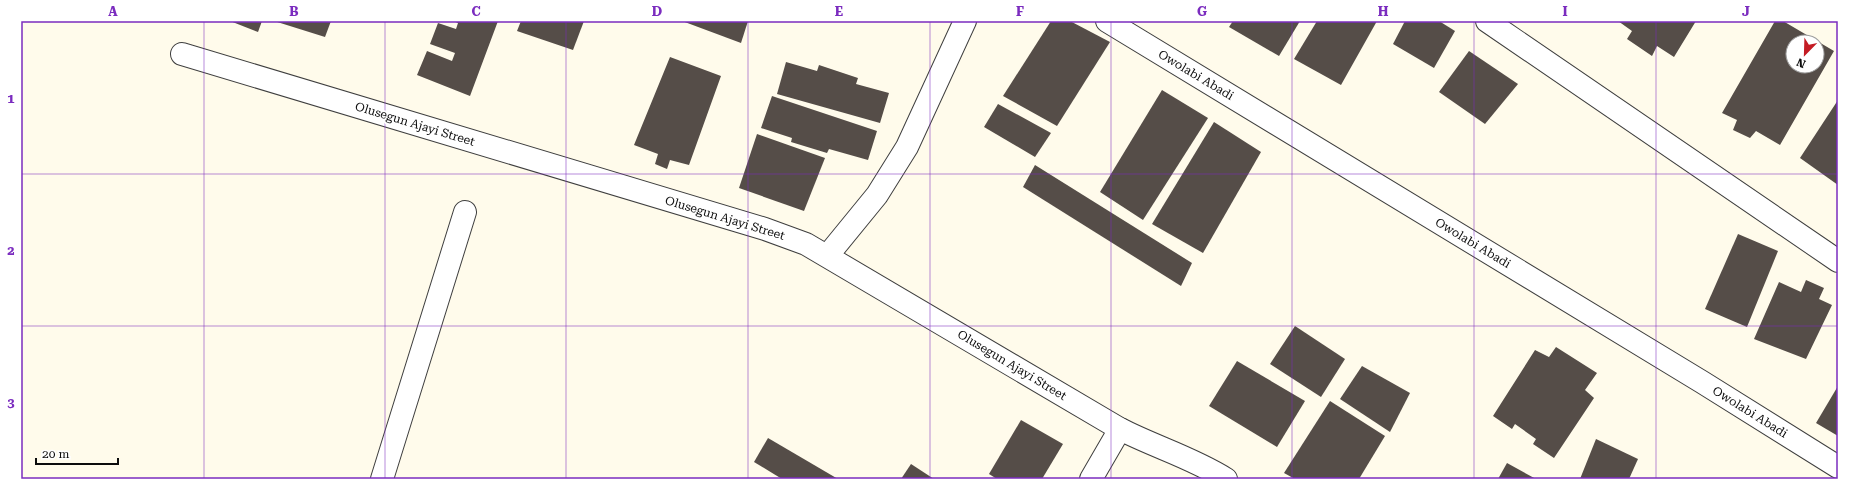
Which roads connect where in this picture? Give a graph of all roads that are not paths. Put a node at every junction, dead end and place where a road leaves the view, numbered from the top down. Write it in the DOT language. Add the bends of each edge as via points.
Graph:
graph roads {
  1 [pos="965,21"];
  2 [pos="1107,21"];
  3 [pos="1486,21"];
  4 [pos="182,54"];
  5 [pos="466,212"];
  6 [pos="828,255"];
  7 [pos="1838,262"];
  8 [pos="1120,429"];
  9 [pos="1838,468"];
  10 [pos="382,479"];
  11 [pos="1091,479"];
  12 [pos="1226,479"];
  1 -- 6 [label="street" via="908,147 877,195"];
  2 -- 9 [label="street, Owolabi Abadi" via="1702,382"];
  3 -- 7 [label="street"];
  4 -- 6 [label="street, Olusegun Ajayi Street" via="765,228"];
  5 -- 10 [label="street"];
  6 -- 8 [label="street, Olusegun Ajayi Street"];
  8 -- 11 [label="street"];
  8 -- 12 [label="street, Olusegun Ajayi Street" via="1147,443 1196,462"];
}
